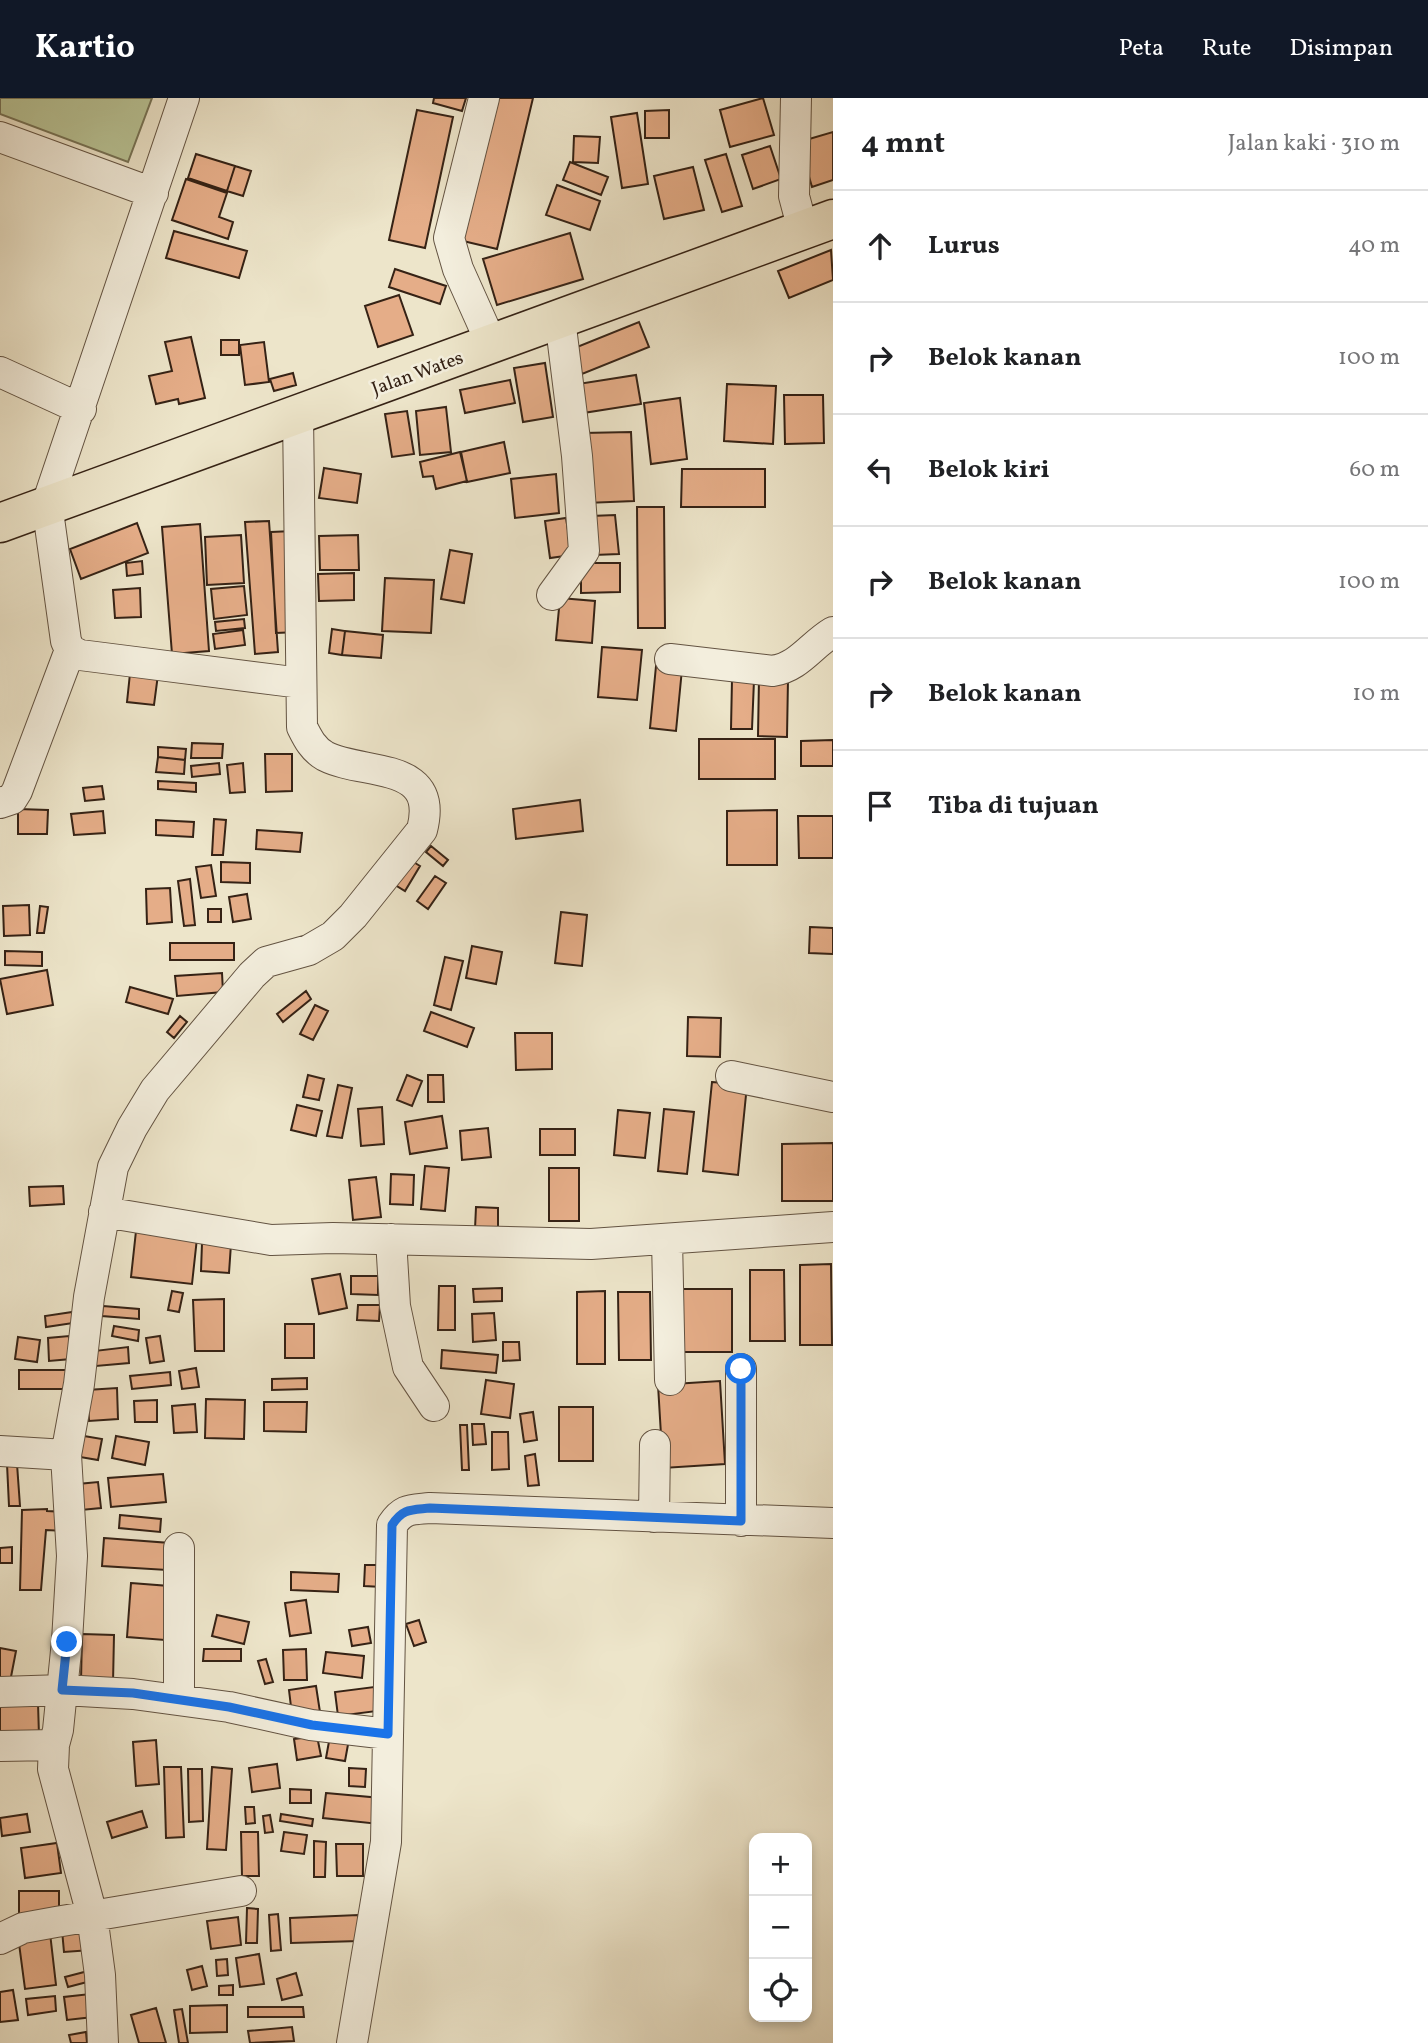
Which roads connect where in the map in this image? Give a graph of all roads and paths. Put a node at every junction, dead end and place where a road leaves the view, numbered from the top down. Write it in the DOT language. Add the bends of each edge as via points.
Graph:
graph roads {
  1 [pos="184,98"];
  2 [pos="484,98"];
  3 [pos="796,98"];
  4 [pos="0,137"];
  5 [pos="153,193"];
  6 [pos="818,224"];
  7 [pos="560,319"];
  8 [pos="492,345"];
  9 [pos="0,372"];
  10 [pos="81,409"];
  11 [pos="298,414"];
  12 [pos="47,504"];
  13 [pos="0,523"];
  14 [pos="552,595"];
  15 [pos="833,632"];
  16 [pos="70,650"];
  17 [pos="670,659"];
  18 [pos="301,683"];
  19 [pos="0,803"];
  20 [pos="731,1076"];
  21 [pos="833,1097"];
  22 [pos="104,1212"];
  23 [pos="833,1227"];
  24 [pos="391,1239"];
  25 [pos="667,1239"];
  26 [pos="741,1369"];
  27 [pos="670,1380"];
  28 [pos="434,1406"];
  29 [pos="655,1446"];
  30 [pos="0,1451"];
  31 [pos="66,1455"];
  32 [pos="654,1517"];
  33 [pos="741,1521"];
  34 [pos="833,1523"];
  35 [pos="179,1548"];
  36 [pos="62,1690"];
  37 [pos="0,1692"];
  38 [pos="179,1700"];
  39 [pos="388,1734"];
  40 [pos="54,1745"];
  41 [pos="0,1746"];
  42 [pos="241,1891"];
  43 [pos="92,1915"];
  44 [pos="0,1940"];
  45 [pos="103,2043"];
  46 [pos="352,2043"];
  1 -- 5 [label="street"];
  2 -- 8 [label="street" via="449,238"];
  3 -- 6 [label="street" via="794,196"];
  4 -- 5 [label="street"];
  5 -- 10 [label="street"];
  6 -- 7 [label="highway, Jalan Wates"];
  7 -- 8 [label="highway, Jalan Wates"];
  7 -- 14 [label="street" via="584,551"];
  8 -- 11 [label="highway, Jalan Wates"];
  9 -- 10 [label="street"];
  10 -- 12 [label="street"];
  11 -- 12 [label="highway, Jalan Wates"];
  11 -- 18 [label="street"];
  12 -- 13 [label="highway, Jalan Wates"];
  12 -- 16 [label="street" via="65,641"];
  15 -- 17 [label="street" via="789,668 773,671"];
  16 -- 18 [label="street" via="80,655"];
  16 -- 19 [label="street" via="17,791 12,799"];
  18 -- 22 [label="street" via="302,727 310,744 326,756 408,778 424,802 422,830 333,936 309,950 266,962 252,975 155,1090 113,1167"];
  20 -- 21 [label="street"];
  22 -- 24 [label="street" via="271,1240"];
  22 -- 31 [label="street"];
  23 -- 25 [label="street"];
  24 -- 25 [label="street" via="591,1244"];
  24 -- 28 [label="street" via="395,1306 408,1367"];
  25 -- 27 [label="street"];
  26 -- 33 [label="street"];
  29 -- 32 [label="street"];
  30 -- 31 [label="street"];
  31 -- 36 [label="street" via="72,1556"];
  32 -- 33 [label="street"];
  32 -- 39 [label="street" via="430,1508 404,1511 392,1525"];
  33 -- 34 [label="street"];
  35 -- 38 [label="street"];
  36 -- 37 [label="street"];
  36 -- 38 [label="street"];
  36 -- 40 [label="street"];
  38 -- 39 [label="street"];
  39 -- 46 [label="street" via="386,1842"];
  40 -- 41 [label="street"];
  40 -- 43 [label="street" via="60,1799"];
  42 -- 43 [label="street"];
  43 -- 44 [label="street" via="23,1928"];
  43 -- 45 [label="street"];
}
